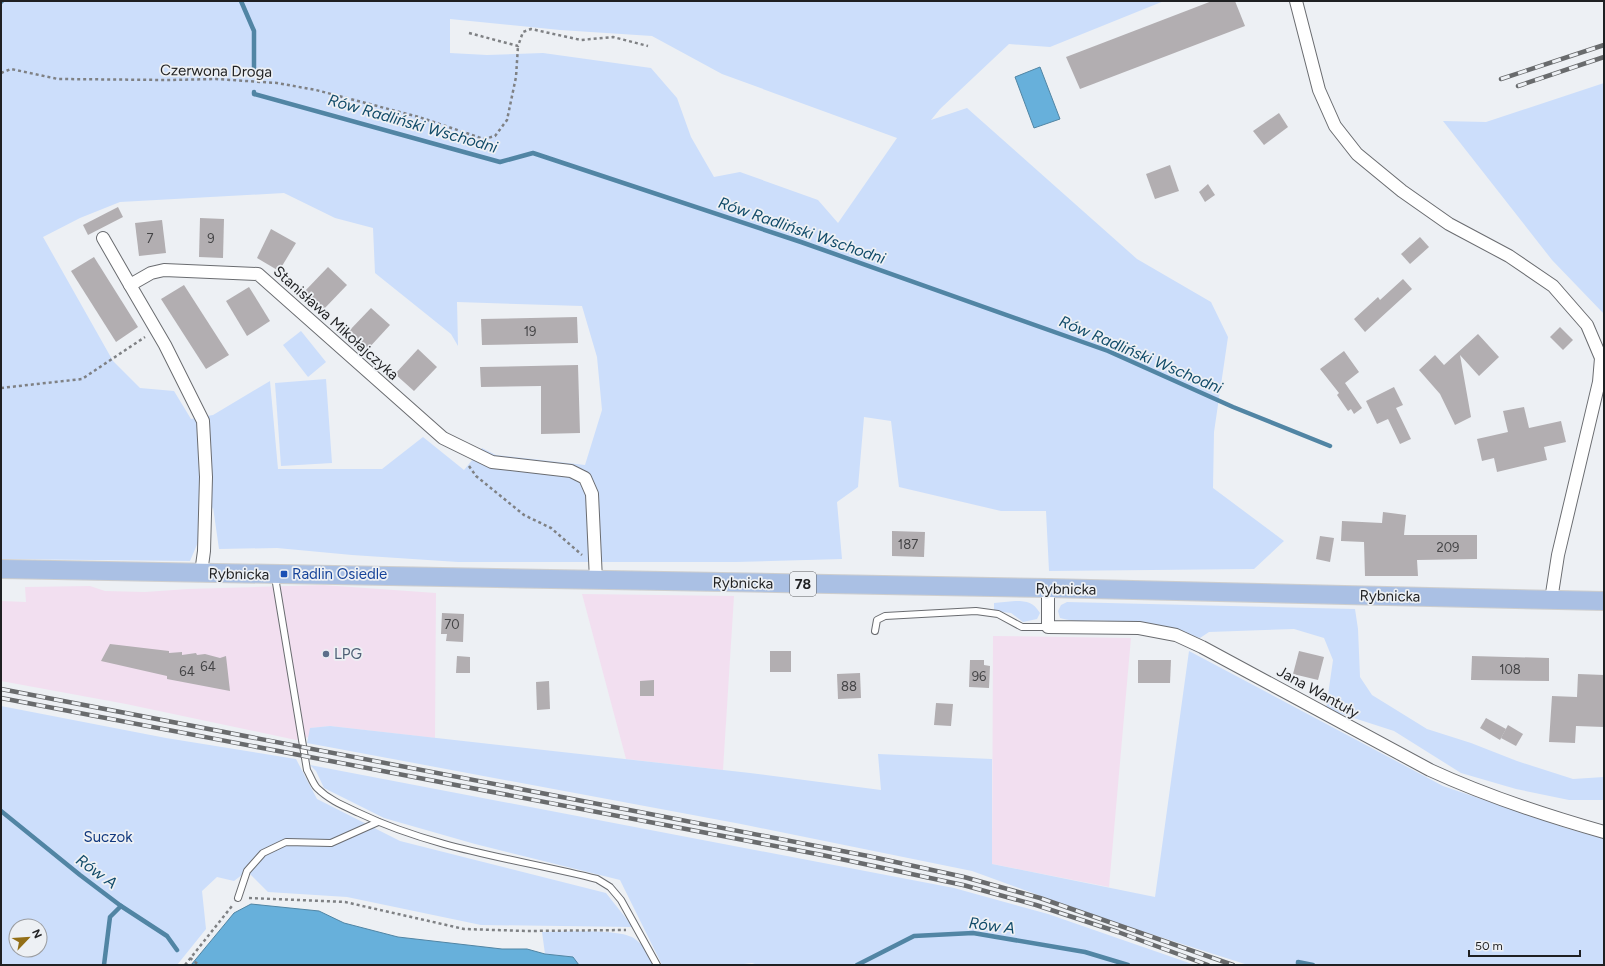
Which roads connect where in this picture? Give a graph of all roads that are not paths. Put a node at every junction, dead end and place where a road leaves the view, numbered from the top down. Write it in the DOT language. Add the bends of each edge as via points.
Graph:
graph roads {
  1 [pos="1296,1"];
  2 [pos="103,238"];
  3 [pos="130,285"];
  4 [pos="1,569"];
  5 [pos="201,573"];
  6 [pos="274,574"];
  7 [pos="596,580"];
  8 [pos="1048,588"];
  9 [pos="1551,600"];
  10 [pos="1604,602"];
  11 [pos="1048,627"];
  12 [pos="875,631"];
  13 [pos="378,822"];
  14 [pos="1604,832"];
  15 [pos="238,898"];
  16 [pos="657,965"];
  1 -- 9 [label="street" via="1319,90 1335,126 1357,154 1402,191 1449,224 1509,256 1553,286 1587,325 1601,358 1599,382 1558,555"];
  2 -- 3 [label="street"];
  3 -- 5 [label="street" via="203,421 206,477"];
  3 -- 7 [label="street, Stanisława Mikołajczyka" via="151,273 164,270 258,274 442,438 492,462 571,471 585,478 592,494"];
  4 -- 5 [label="main road, Rybnicka / 78"];
  5 -- 6 [label="main road, Rybnicka / 78"];
  6 -- 7 [label="main road, Rybnicka / 78"];
  6 -- 13 [label="lane" via="308,770 316,787 332,800"];
  7 -- 8 [label="main road, Rybnicka / 78"];
  8 -- 9 [label="main road, Rybnicka / 78"];
  8 -- 11 [label="street"];
  9 -- 10 [label="main road, Rybnicka / 78"];
  11 -- 12 [label="lane" via="1022,627 998,614 976,611 885,616 877,620"];
  11 -- 14 [label="street, Jana Wantuły" via="1139,628 1176,635 1458,783 1502,800"];
  13 -- 15 [label="lane" via="331,844 286,842 263,853 247,871"];
  13 -- 16 [label="lane" via="467,852 597,879 610,887 621,900"];
}
